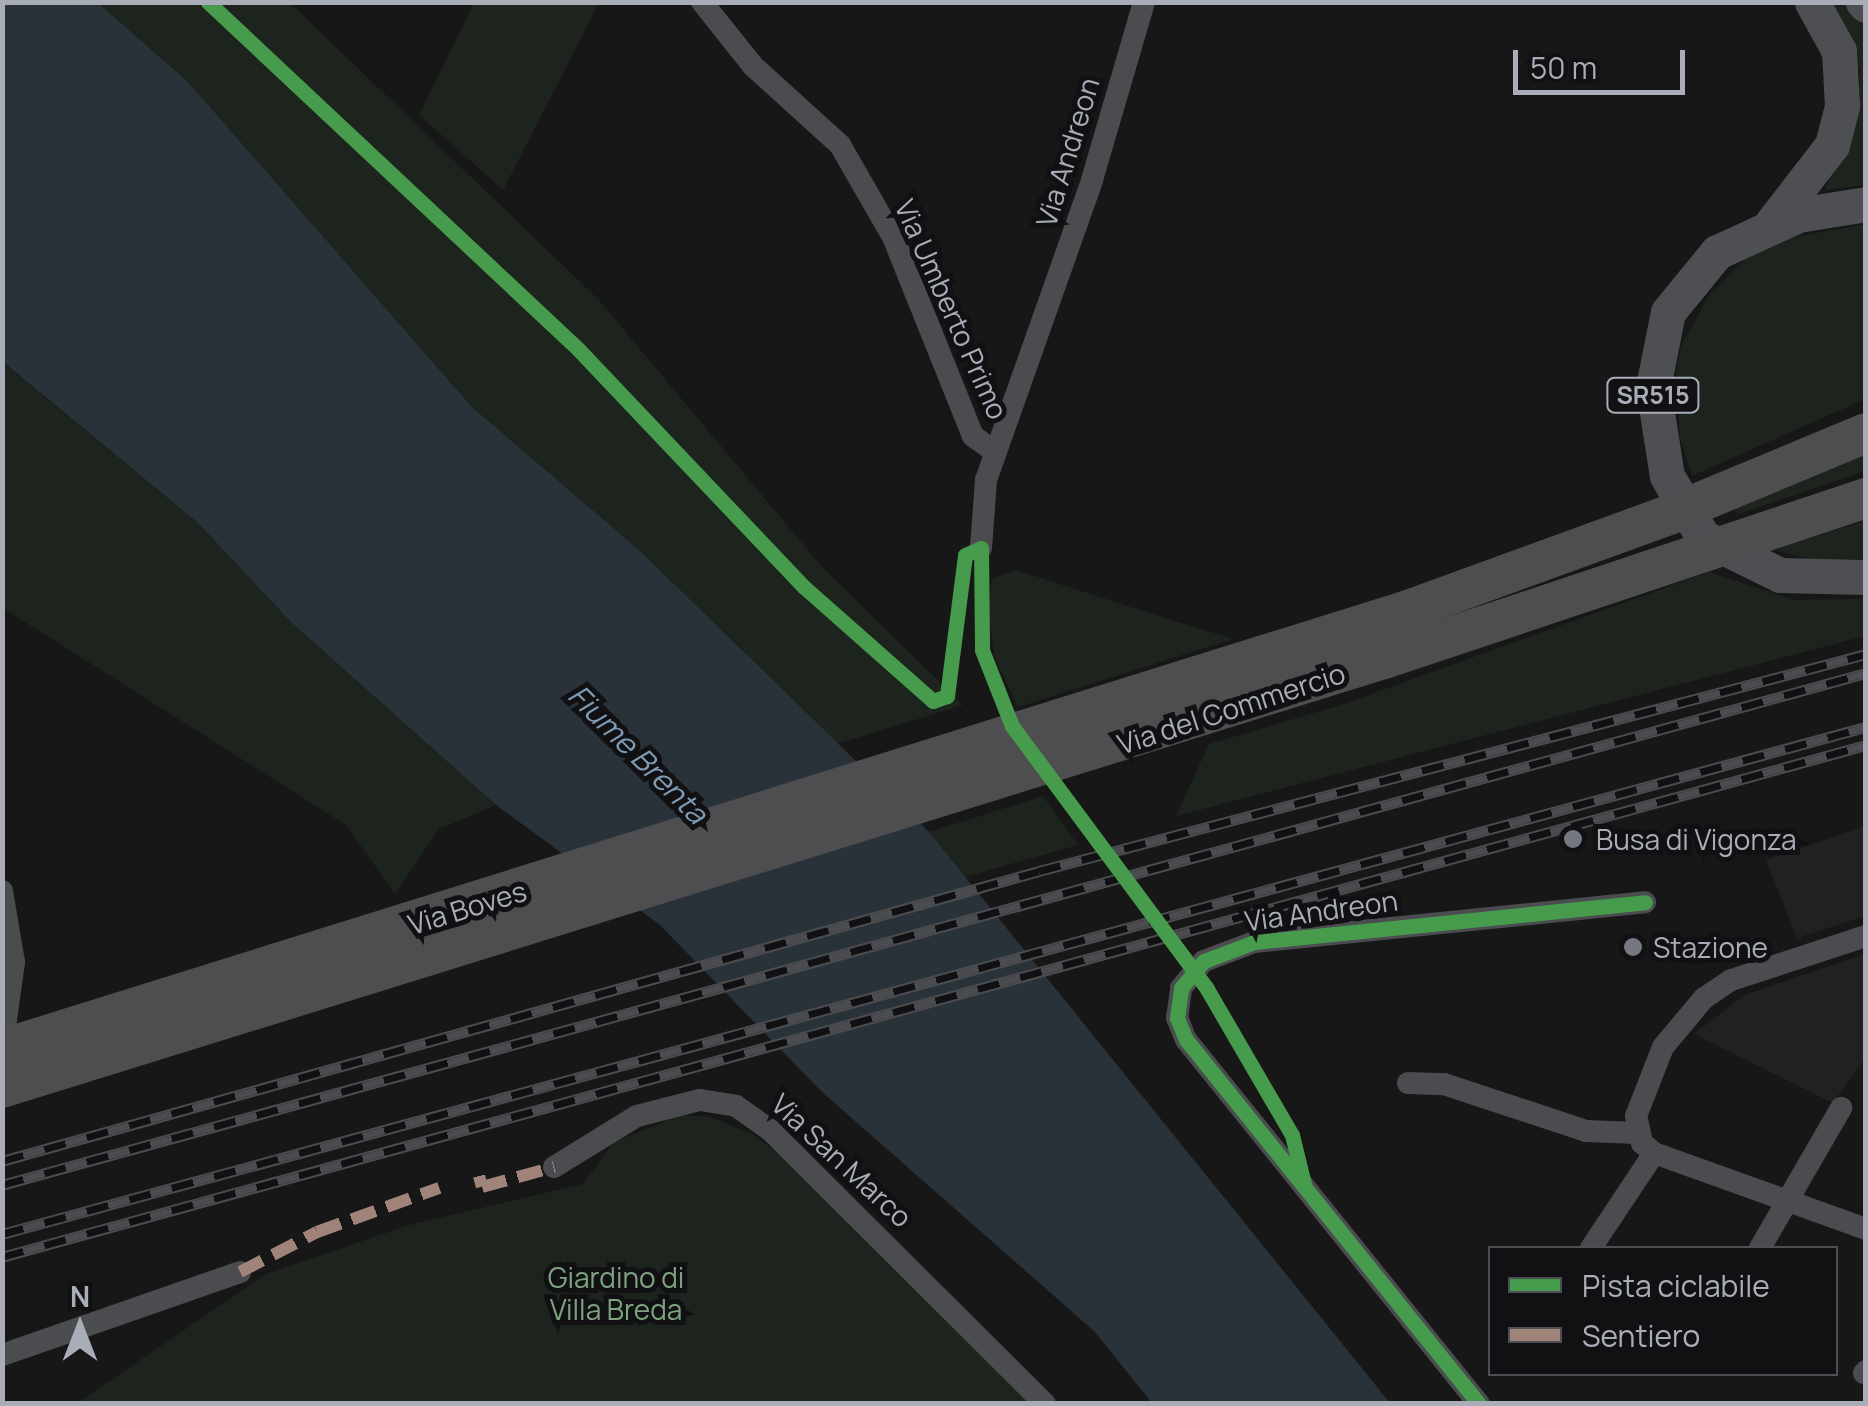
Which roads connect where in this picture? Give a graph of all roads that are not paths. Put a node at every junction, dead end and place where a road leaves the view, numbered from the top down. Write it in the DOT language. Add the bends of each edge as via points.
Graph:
graph roads {
  1 [pos="702,2"];
  2 [pos="1144,2"];
  3 [pos="1812,2"];
  4 [pos="1866,204"];
  5 [pos="1771,224"];
  6 [pos="1866,433"];
  7 [pos="995,452"];
  8 [pos="1866,498"];
  9 [pos="982,548"];
  10 [pos="1863,579"];
  11 [pos="931,762"];
  12 [pos="744,862"];
  13 [pos="2,891"];
  14 [pos="1645,902"];
  15 [pos="1866,936"];
  16 [pos="436,937"];
  17 [pos="4,1035"];
  18 [pos="1408,1082"];
  19 [pos="2,1088"];
  20 [pos="1842,1108"];
  21 [pos="1637,1134"];
  22 [pos="1654,1154"];
  23 [pos="554,1166"];
  24 [pos="1791,1199"];
  25 [pos="1866,1230"];
  26 [pos="1592,1246"];
  27 [pos="1761,1246"];
  28 [pos="240,1272"];
  29 [pos="2,1355"];
  30 [pos="1045,1404"];
  31 [pos="1479,1404"];
  1 -- 7 [label="street, Via Umberto Primo" via="753,66 840,145 893,236 972,436"];
  2 -- 7 [label="street, Via Andreon" via="1092,180"];
  3 -- 5 [label="main road" via="1838,50 1842,106 1832,144"];
  4 -- 5 [label="main road, SR515"];
  5 -- 10 [label="main road, SR515" via="1717,252 1668,312 1654,372 1659,445 1685,513 1716,546 1780,575"];
  6 -- 11 [label="highway, Via del Commercio" via="1426,604"];
  7 -- 9 [label="street, Via Andreon" via="982,498"];
  8 -- 12 [label="highway, Via del Commercio"];
  11 -- 16 [label="highway, Via Boves"];
  12 -- 16 [label="highway, Via Boves"];
  13 -- 17 [label="street" via="14,962"];
  14 -- 31 [label="street, Via Andreon" via="1254,942 1204,961 1181,988 1177,1018 1186,1040"];
  15 -- 21 [label="street" via="1731,980 1684,1016 1655,1066 1636,1116"];
  16 -- 17 [label="highway, Via Boves"];
  16 -- 19 [label="highway, Via Boves"];
  18 -- 21 [label="street" via="1444,1084 1586,1132"];
  20 -- 24 [label="street"];
  21 -- 22 [label="street"];
  22 -- 24 [label="street"];
  22 -- 26 [label="street"];
  23 -- 30 [label="street, Via San Marco" via="636,1116 700,1100 736,1106 770,1130"];
  24 -- 25 [label="street"];
  24 -- 27 [label="street"];
  28 -- 29 [label="street"];
}
